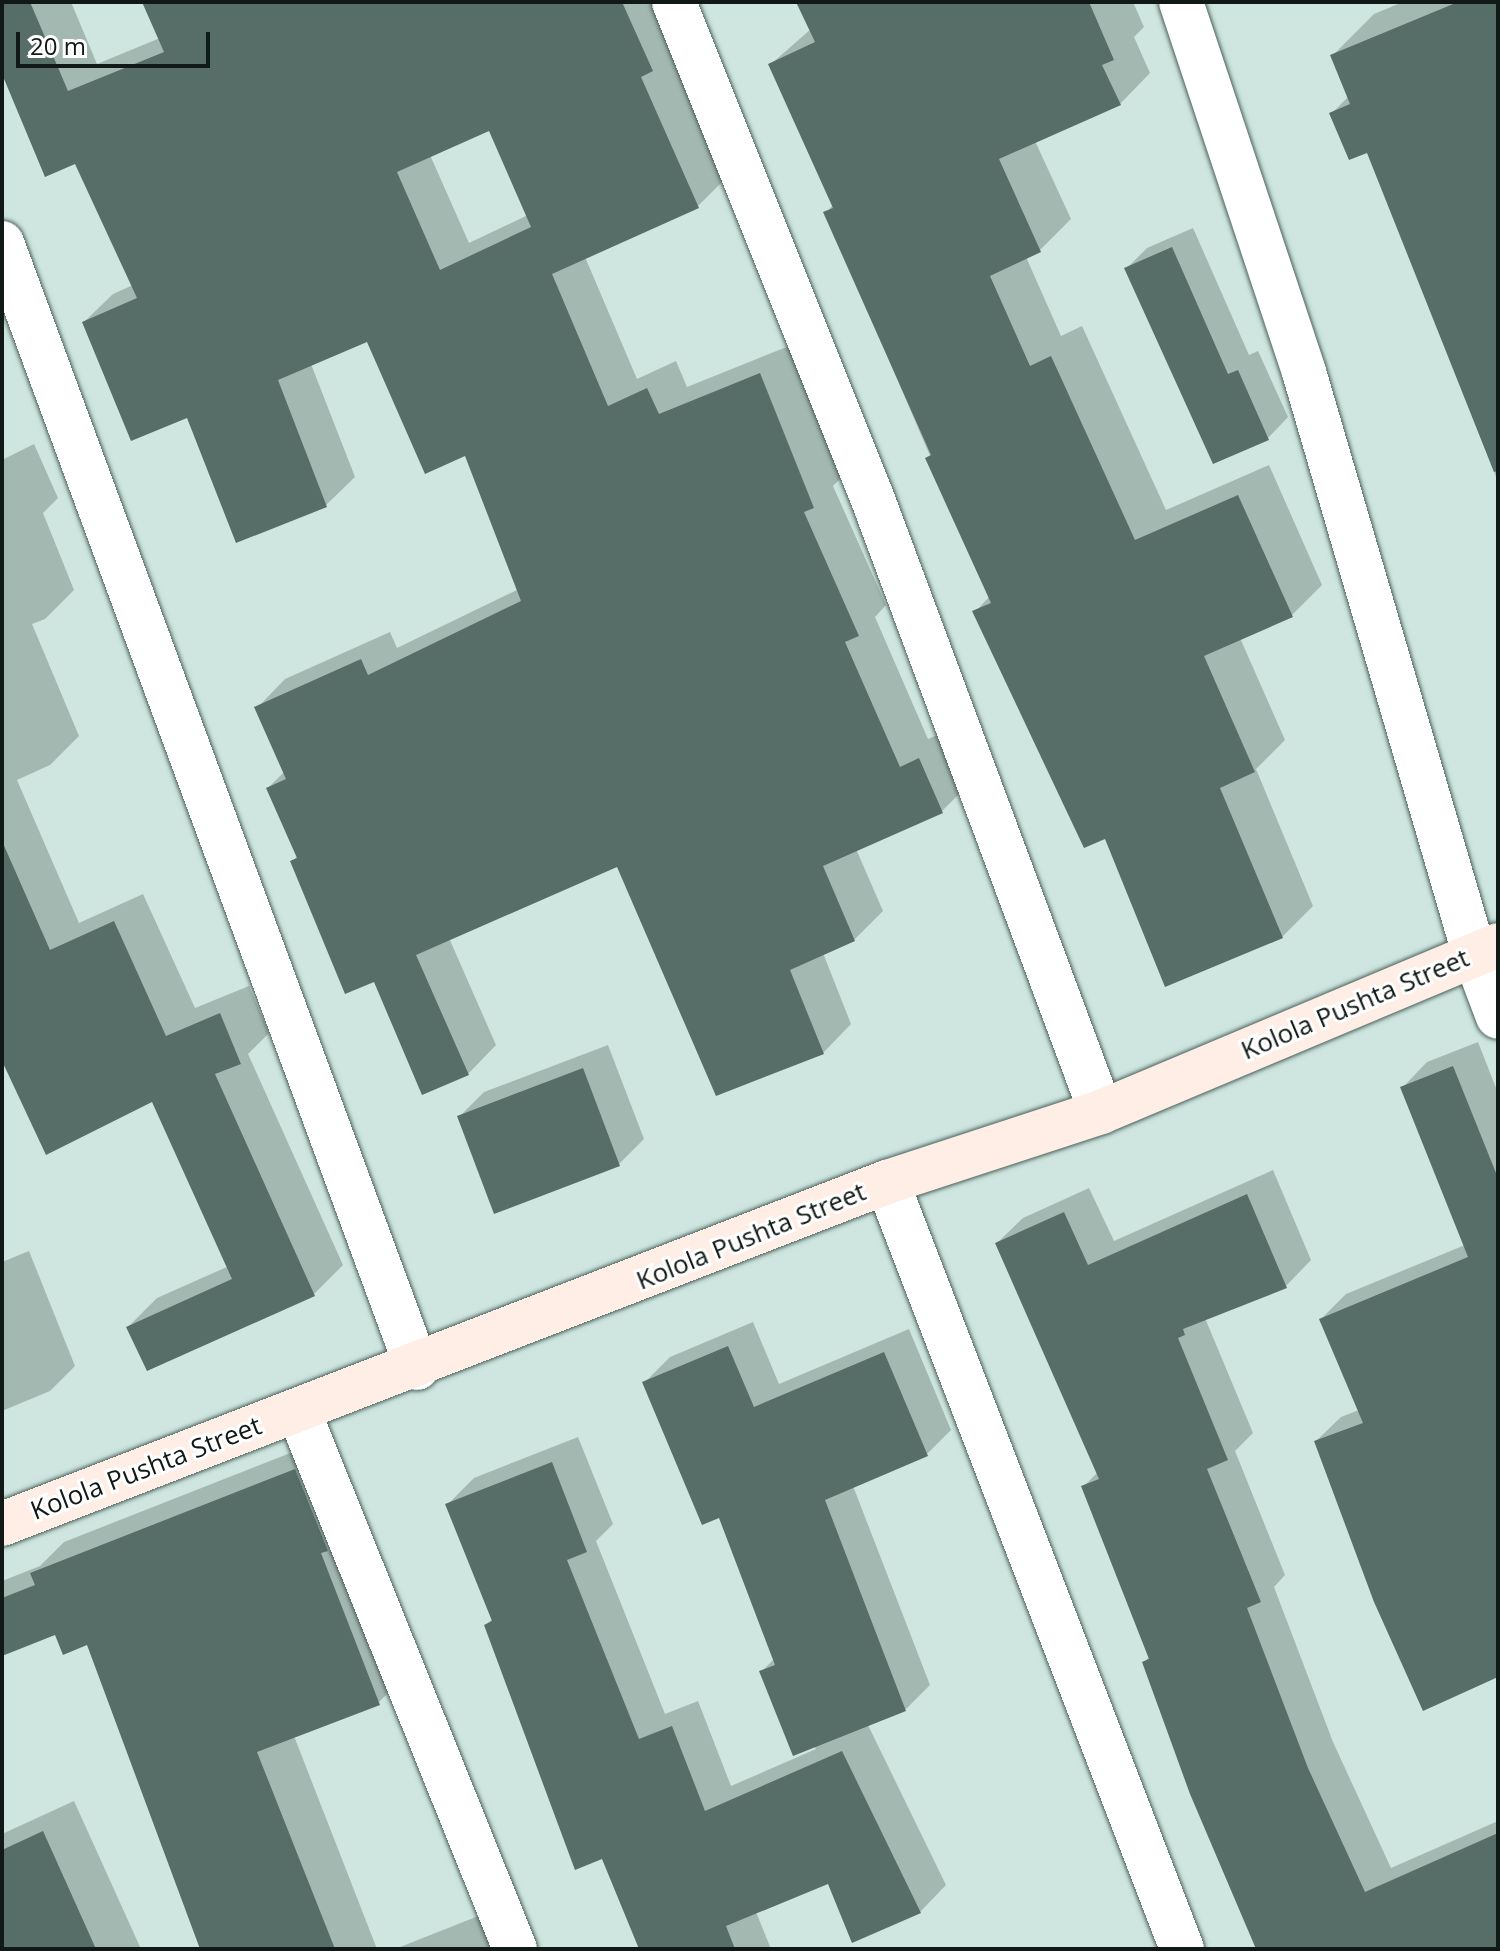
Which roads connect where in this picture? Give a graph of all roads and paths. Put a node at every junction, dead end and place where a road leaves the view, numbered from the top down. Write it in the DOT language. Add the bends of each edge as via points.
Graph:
graph roads {
  1 [pos="674,2"];
  2 [pos="1181,2"];
  3 [pos="2,243"];
  4 [pos="1486,949"];
  5 [pos="1498,1017"];
  6 [pos="1101,1112"];
  7 [pos="887,1182"];
  8 [pos="417,1368"];
  9 [pos="298,1410"];
  10 [pos="2,1524"];
  11 [pos="515,1949"];
  12 [pos="1182,1949"];
  1 -- 6 [label="street" via="872,497"];
  2 -- 4 [label="street"];
  3 -- 8 [label="street"];
  4 -- 5 [label="street"];
  4 -- 6 [label="main road, Kolola Pushta Street"];
  6 -- 7 [label="main road, Kolola Pushta Street"];
  7 -- 8 [label="main road, Kolola Pushta Street"];
  7 -- 12 [label="street"];
  8 -- 9 [label="main road, Kolola Pushta Street"];
  9 -- 10 [label="main road, Kolola Pushta Street"];
  9 -- 11 [label="street"];
}
